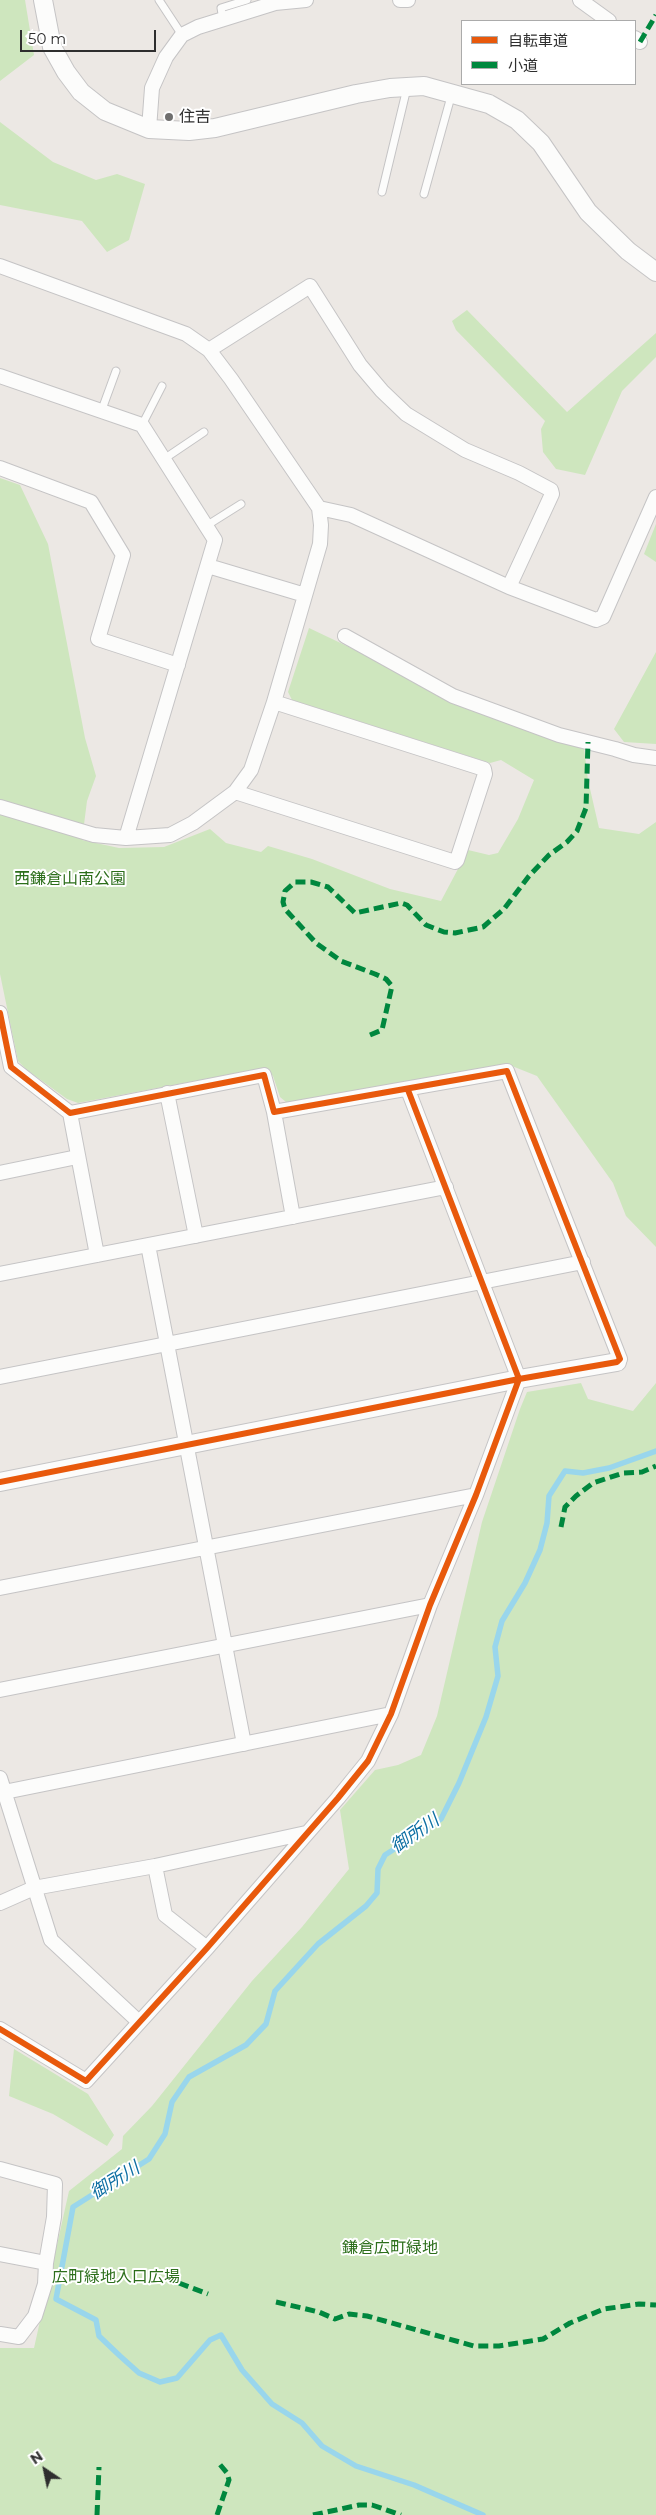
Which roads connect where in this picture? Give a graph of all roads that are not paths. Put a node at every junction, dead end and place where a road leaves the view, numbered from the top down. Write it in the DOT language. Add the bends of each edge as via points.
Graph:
graph roads {
  1 [pos="43,0"];
  2 [pos="159,0"];
  3 [pos="247,0"];
  4 [pos="306,0"];
  5 [pos="400,0"];
  6 [pos="408,0"];
  7 [pos="580,0"];
  8 [pos="223,20"];
  9 [pos="608,20"];
  10 [pos="182,35"];
  11 [pos="407,87"];
  12 [pos="452,92"];
  13 [pos="149,129"];
  14 [pos="382,192"];
  15 [pos="424,194"];
  16 [pos="0,266"];
  17 [pos="656,272"];
  18 [pos="209,350"];
  19 [pos="116,371"];
  20 [pos="0,376"];
  21 [pos="162,386"];
  22 [pos="101,412"];
  23 [pos="142,425"];
  24 [pos="204,432"];
  25 [pos="164,459"];
  26 [pos="0,468"];
  27 [pos="656,497"];
  28 [pos="242,504"];
  29 [pos="319,508"];
  30 [pos="206,526"];
  31 [pos="208,566"];
  32 [pos="510,587"];
  33 [pos="304,595"];
  34 [pos="345,636"];
  35 [pos="178,666"];
  36 [pos="274,702"];
  37 [pos="656,758"];
  38 [pos="235,792"];
  39 [pos="0,807"];
  40 [pos="126,838"];
  41 [pos="0,1013"];
  42 [pos="6,1068"];
  43 [pos="408,1090"];
  44 [pos="167,1093"];
  45 [pos="70,1112"];
  46 [pos="274,1112"];
  47 [pos="77,1157"];
  48 [pos="0,1172"];
  49 [pos="446,1187"];
  50 [pos="294,1216"];
  51 [pos="196,1236"];
  52 [pos="148,1245"];
  53 [pos="97,1255"];
  54 [pos="583,1262"];
  55 [pos="0,1274"];
  56 [pos="482,1282"];
  57 [pos="167,1343"];
  58 [pos="617,1362"];
  59 [pos="0,1377"];
  60 [pos="519,1379"];
  61 [pos="186,1444"];
  62 [pos="0,1482"];
  63 [pos="476,1496"];
  64 [pos="206,1547"];
  65 [pos="0,1588"];
  66 [pos="430,1605"];
  67 [pos="225,1645"];
  68 [pos="0,1690"];
  69 [pos="391,1714"];
  70 [pos="244,1744"];
  71 [pos="1,1787"];
  72 [pos="306,1833"];
  73 [pos="155,1866"];
  74 [pos="34,1888"];
  75 [pos="0,1903"];
  76 [pos="207,1948"];
  77 [pos="139,2022"];
  78 [pos="0,2029"];
  79 [pos="0,2169"];
  80 [pos="0,2254"];
  81 [pos="46,2262"];
  82 [pos="0,2334"];
  1 -- 13 [label="street" via="52,47 81,92 105,111"];
  2 -- 10 [label="lane"];
  3 -- 8 [label="lane" via="221,8"];
  4 -- 8 [label="street" via="275,3"];
  5 -- 6 [label="street"];
  7 -- 9 [label="street"];
  8 -- 10 [label="street"];
  10 -- 13 [label="street" via="166,57 152,88"];
  11 -- 12 [label="street" via="424,86"];
  11 -- 13 [label="street" via="356,94 215,128 189,131"];
  11 -- 14 [label="lane"];
  12 -- 15 [label="lane"];
  12 -- 17 [label="street" via="489,104 517,120 541,143 588,212 628,251"];
  16 -- 18 [label="street" via="186,334"];
  18 -- 29 [label="street"];
  18 -- 32 [label="street" via="310,286 360,365 406,414 465,450 551,490"];
  19 -- 22 [label="lane"];
  20 -- 22 [label="street"];
  21 -- 23 [label="lane"];
  22 -- 23 [label="street"];
  23 -- 25 [label="street"];
  24 -- 25 [label="lane"];
  25 -- 30 [label="street"];
  26 -- 35 [label="street" via="91,502 123,555 98,639"];
  27 -- 32 [label="street" via="603,617 596,620"];
  28 -- 30 [label="lane"];
  29 -- 32 [label="street" via="351,515"];
  29 -- 33 [label="street" via="322,524 320,544"];
  30 -- 31 [label="street" via="215,540"];
  31 -- 33 [label="street"];
  31 -- 35 [label="street"];
  33 -- 36 [label="street"];
  34 -- 37 [label="street" via="453,696 559,735 615,748 634,756"];
  35 -- 40 [label="street"];
  36 -- 38 [label="street" via="251,770"];
  36 -- 38 [label="street" via="484,769 457,860"];
  38 -- 40 [label="street" via="193,823 170,835"];
  39 -- 40 [label="street" via="94,835"];
  41 -- 42 [label="street"];
  42 -- 45 [label="street"];
  43 -- 46 [label="street"];
  43 -- 49 [label="street"];
  43 -- 54 [label="street" via="507,1071"];
  44 -- 45 [label="street"];
  44 -- 46 [label="street" via="264,1075"];
  44 -- 51 [label="street"];
  45 -- 47 [label="street"];
  46 -- 50 [label="street"];
  47 -- 48 [label="street"];
  47 -- 53 [label="street"];
  49 -- 50 [label="street"];
  49 -- 56 [label="street"];
  50 -- 51 [label="street"];
  51 -- 52 [label="street"];
  52 -- 53 [label="street"];
  52 -- 57 [label="street"];
  53 -- 55 [label="street"];
  54 -- 56 [label="street"];
  54 -- 58 [label="street" via="620,1359"];
  56 -- 57 [label="street"];
  56 -- 60 [label="street"];
  57 -- 59 [label="street"];
  57 -- 61 [label="street"];
  58 -- 60 [label="street"];
  60 -- 61 [label="street"];
  60 -- 63 [label="street"];
  61 -- 62 [label="street"];
  61 -- 64 [label="street"];
  63 -- 64 [label="street"];
  63 -- 66 [label="street"];
  64 -- 65 [label="street"];
  64 -- 67 [label="street"];
  66 -- 67 [label="street"];
  66 -- 69 [label="street"];
  67 -- 68 [label="street"];
  67 -- 70 [label="street"];
  69 -- 70 [label="street"];
  69 -- 72 [label="street" via="368,1761"];
  70 -- 71 [label="street"];
  71 -- 74 [label="street"];
  72 -- 73 [label="street"];
  72 -- 76 [label="street"];
  73 -- 74 [label="street"];
  73 -- 76 [label="street" via="165,1915"];
  74 -- 75 [label="street"];
  74 -- 77 [label="street" via="51,1940"];
  76 -- 77 [label="street"];
  77 -- 78 [label="street" via="86,2081"];
  79 -- 81 [label="street" via="55,2184 54,2217"];
  80 -- 81 [label="street"];
  81 -- 82 [label="street" via="45,2284 35,2316 20,2337"];
}
